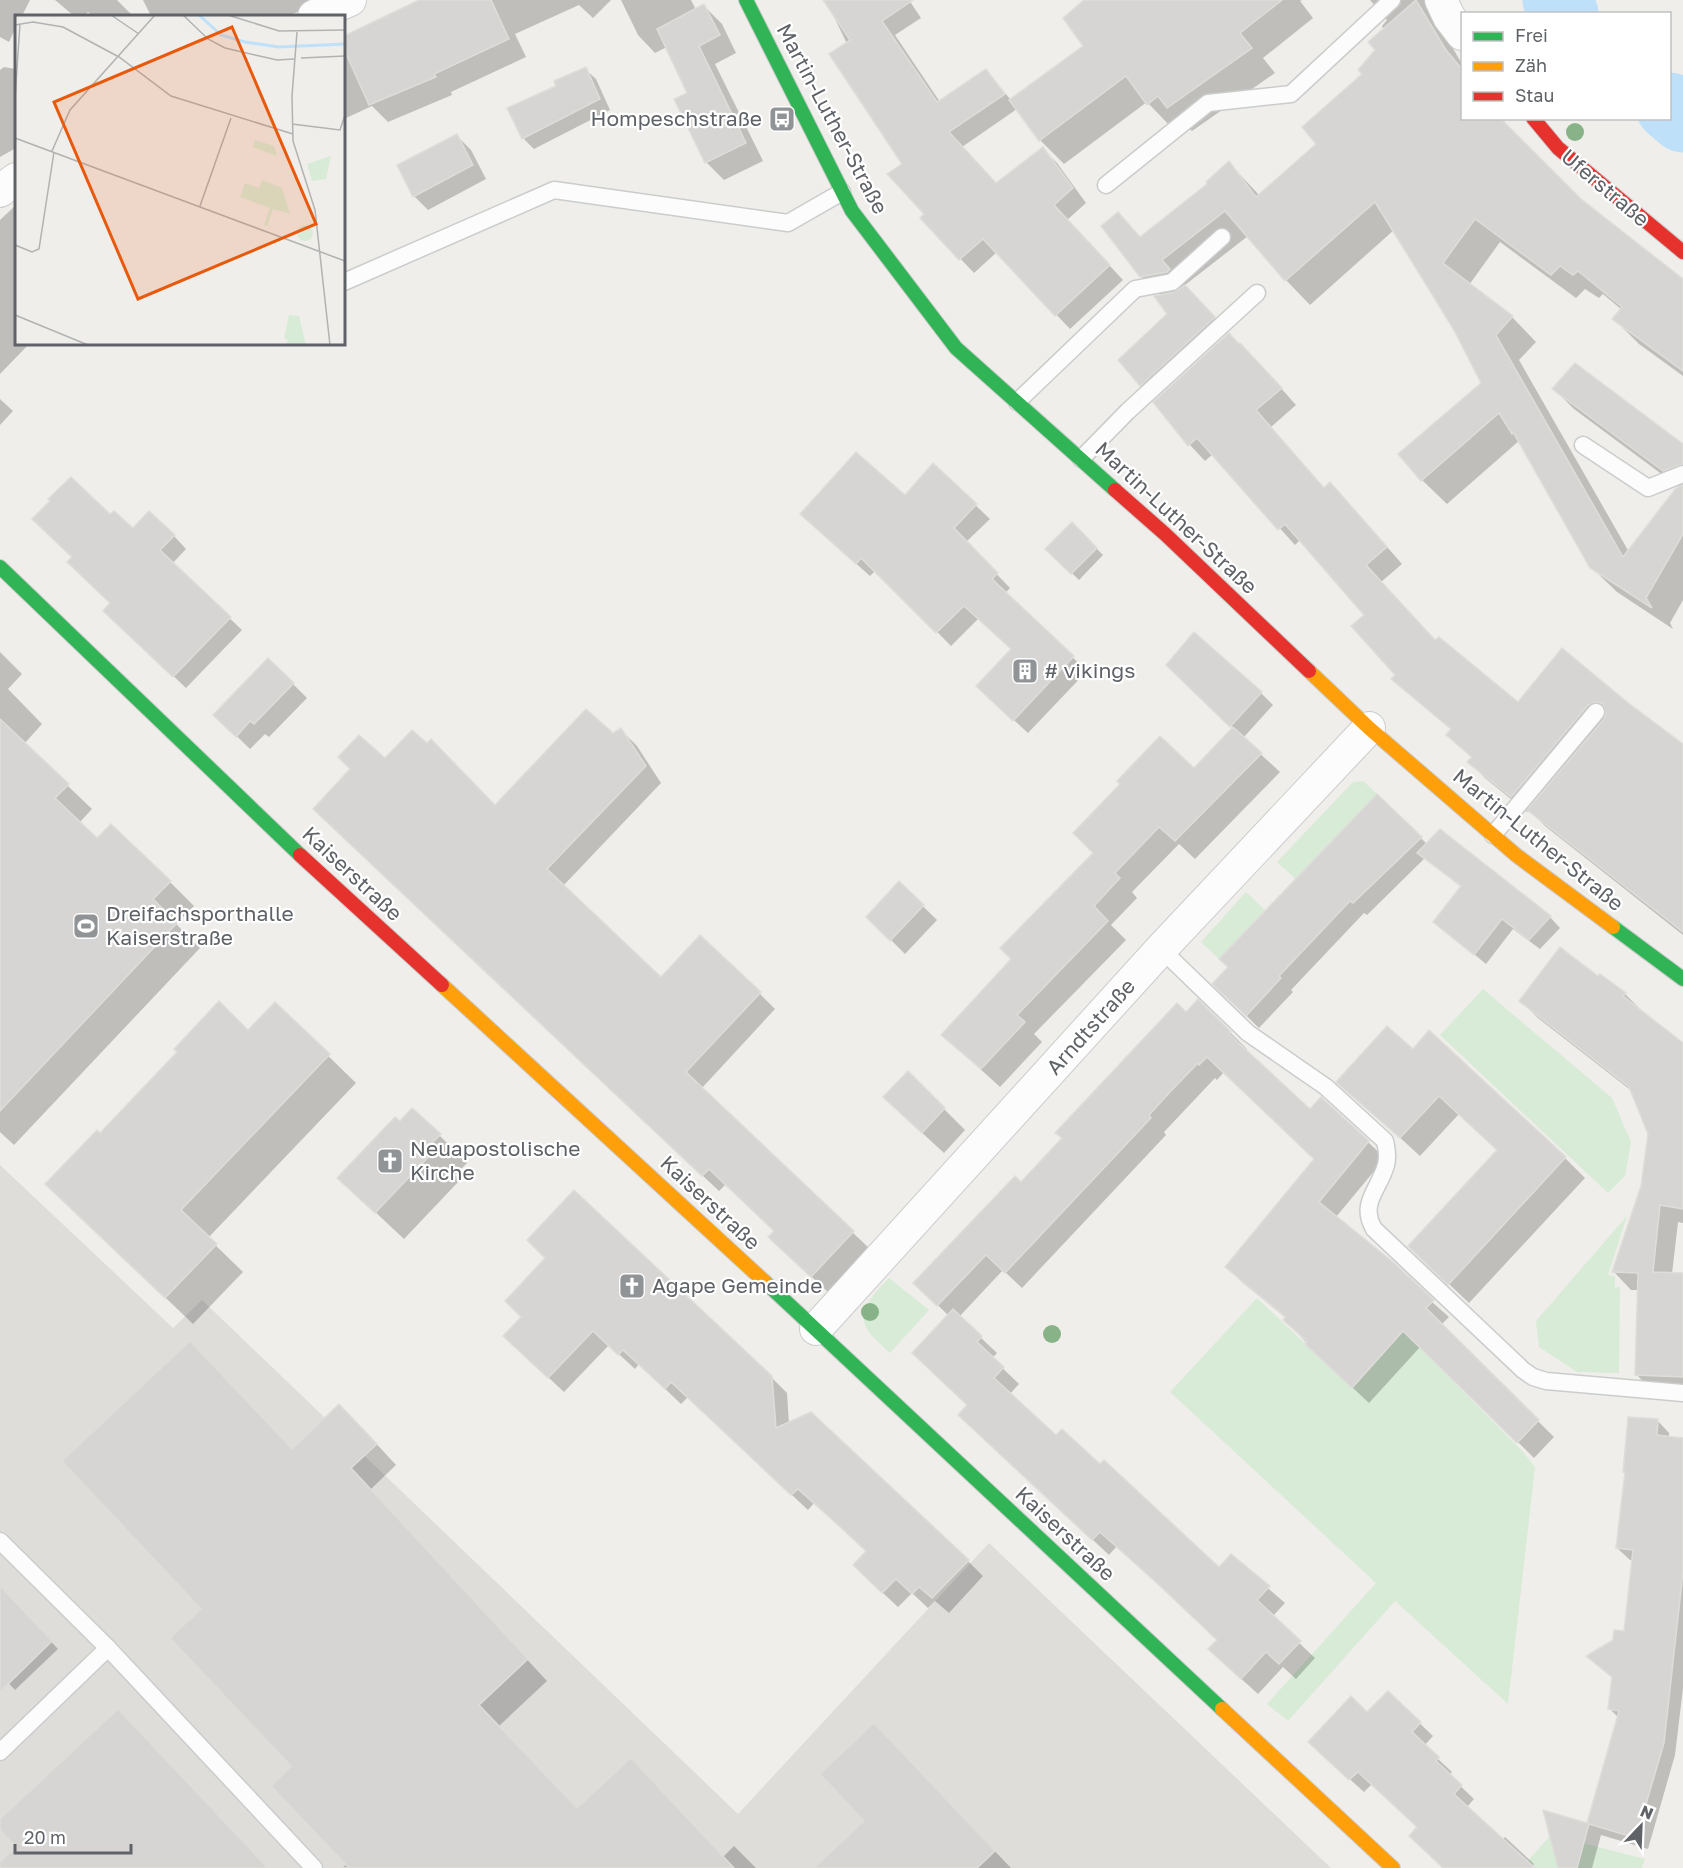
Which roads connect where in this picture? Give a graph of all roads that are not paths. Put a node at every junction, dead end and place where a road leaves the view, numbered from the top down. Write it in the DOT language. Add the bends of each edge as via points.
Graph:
graph roads {
  1 [pos="350,0"];
  2 [pos="746,0"];
  3 [pos="1392,0"];
  4 [pos="1441,0"];
  5 [pos="316,15"];
  6 [pos="1461,33"];
  7 [pos="1535,120"];
  8 [pos="15,179"];
  9 [pos="1106,185"];
  10 [pos="0,191"];
  11 [pos="842,192"];
  12 [pos="1222,237"];
  13 [pos="1683,252"];
  14 [pos="345,282"];
  15 [pos="1257,293"];
  16 [pos="1017,402"];
  17 [pos="1583,445"];
  18 [pos="1081,459"];
  19 [pos="1683,474"];
  20 [pos="0,567"];
  21 [pos="1596,712"];
  22 [pos="1369,728"];
  23 [pos="1493,835"];
  24 [pos="1161,949"];
  25 [pos="1683,979"];
  26 [pos="816,1329"];
  27 [pos="1683,1393"];
  28 [pos="0,1541"];
  29 [pos="108,1648"];
  30 [pos="0,1752"];
  31 [pos="314,1868"];
  32 [pos="1393,1868"];
  1 -- 5 [label="street"];
  2 -- 11 [label="street, Martin-Luther-Straße"];
  3 -- 9 [label="lane" via="1291,94 1208,103"];
  4 -- 6 [label="street"];
  7 -- 13 [label="street, Uferstraße" via="1558,148"];
  8 -- 10 [label="street"];
  11 -- 14 [label="lane" via="788,223 554,189"];
  11 -- 16 [label="street, Martin-Luther-Straße" via="852,211 956,348"];
  12 -- 16 [label="lane" via="1172,282 1135,289"];
  15 -- 18 [label="lane"];
  16 -- 18 [label="street, Martin-Luther-Straße"];
  17 -- 19 [label="lane" via="1648,488"];
  18 -- 22 [label="street, Martin-Luther-Straße"];
  20 -- 26 [label="street, Kaiserstraße" via="282,838"];
  21 -- 23 [label="lane"];
  22 -- 23 [label="street, Martin-Luther-Straße"];
  22 -- 24 [label="street, Arndtstraße"];
  23 -- 25 [label="street, Martin-Luther-Straße"];
  24 -- 26 [label="street, Arndtstraße"];
  24 -- 27 [label="lane" via="1248,1033 1326,1087 1385,1141 1386,1165 1369,1202 1369,1220 1374,1229 1523,1370 1546,1381"];
  26 -- 32 [label="street, Kaiserstraße"];
  28 -- 29 [label="lane"];
  29 -- 30 [label="lane"];
  29 -- 31 [label="lane"];
}
